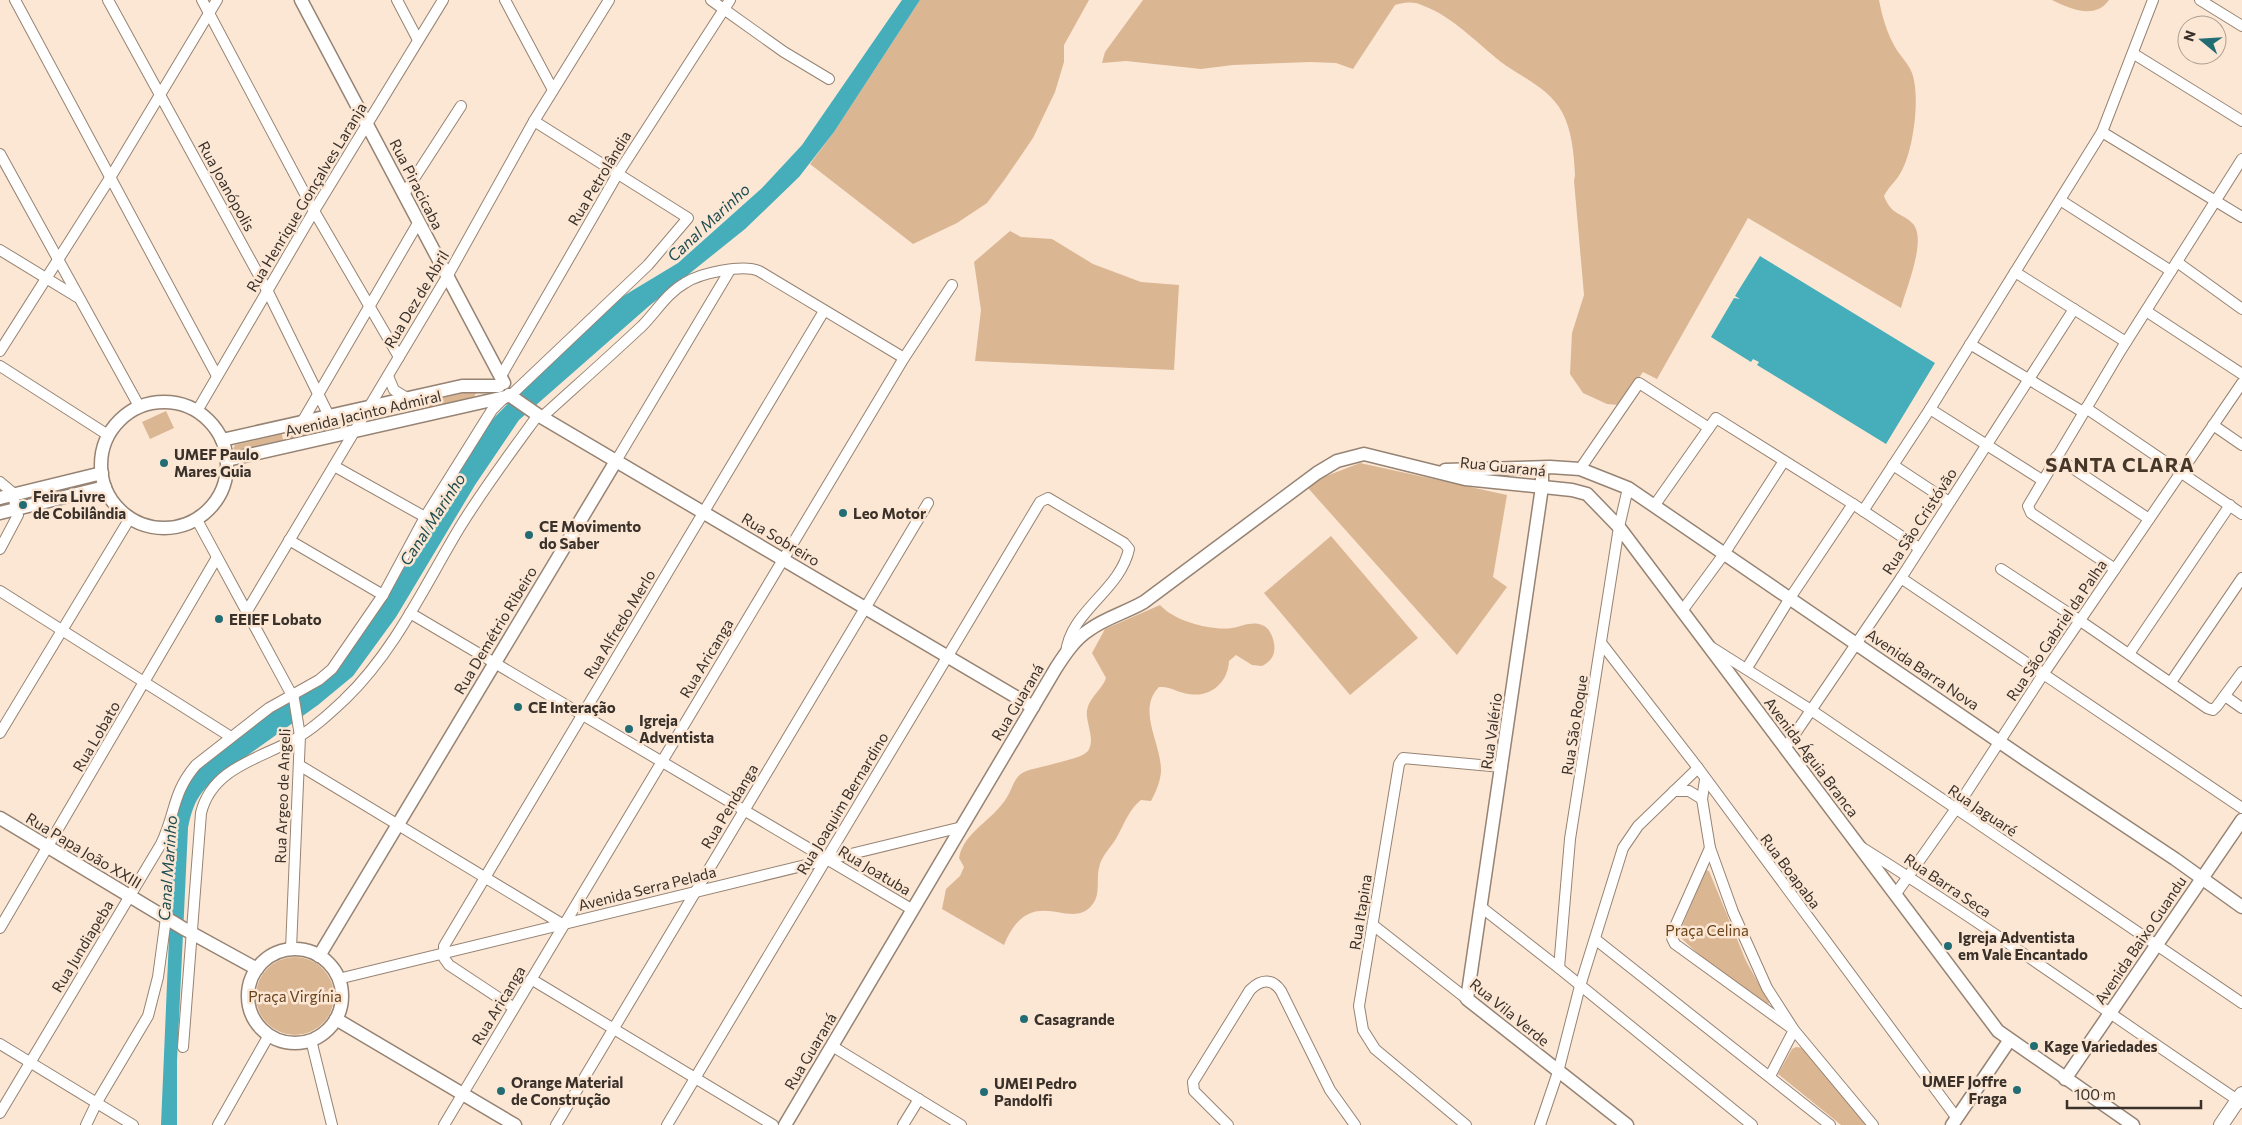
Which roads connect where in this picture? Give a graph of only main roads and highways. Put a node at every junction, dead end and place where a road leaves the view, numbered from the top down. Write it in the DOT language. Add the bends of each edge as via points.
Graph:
graph roads {
  1 [pos="2241,1099"];
  2 [pos="2221,1125"];
  1 -- 2 [label="main road"];
}
